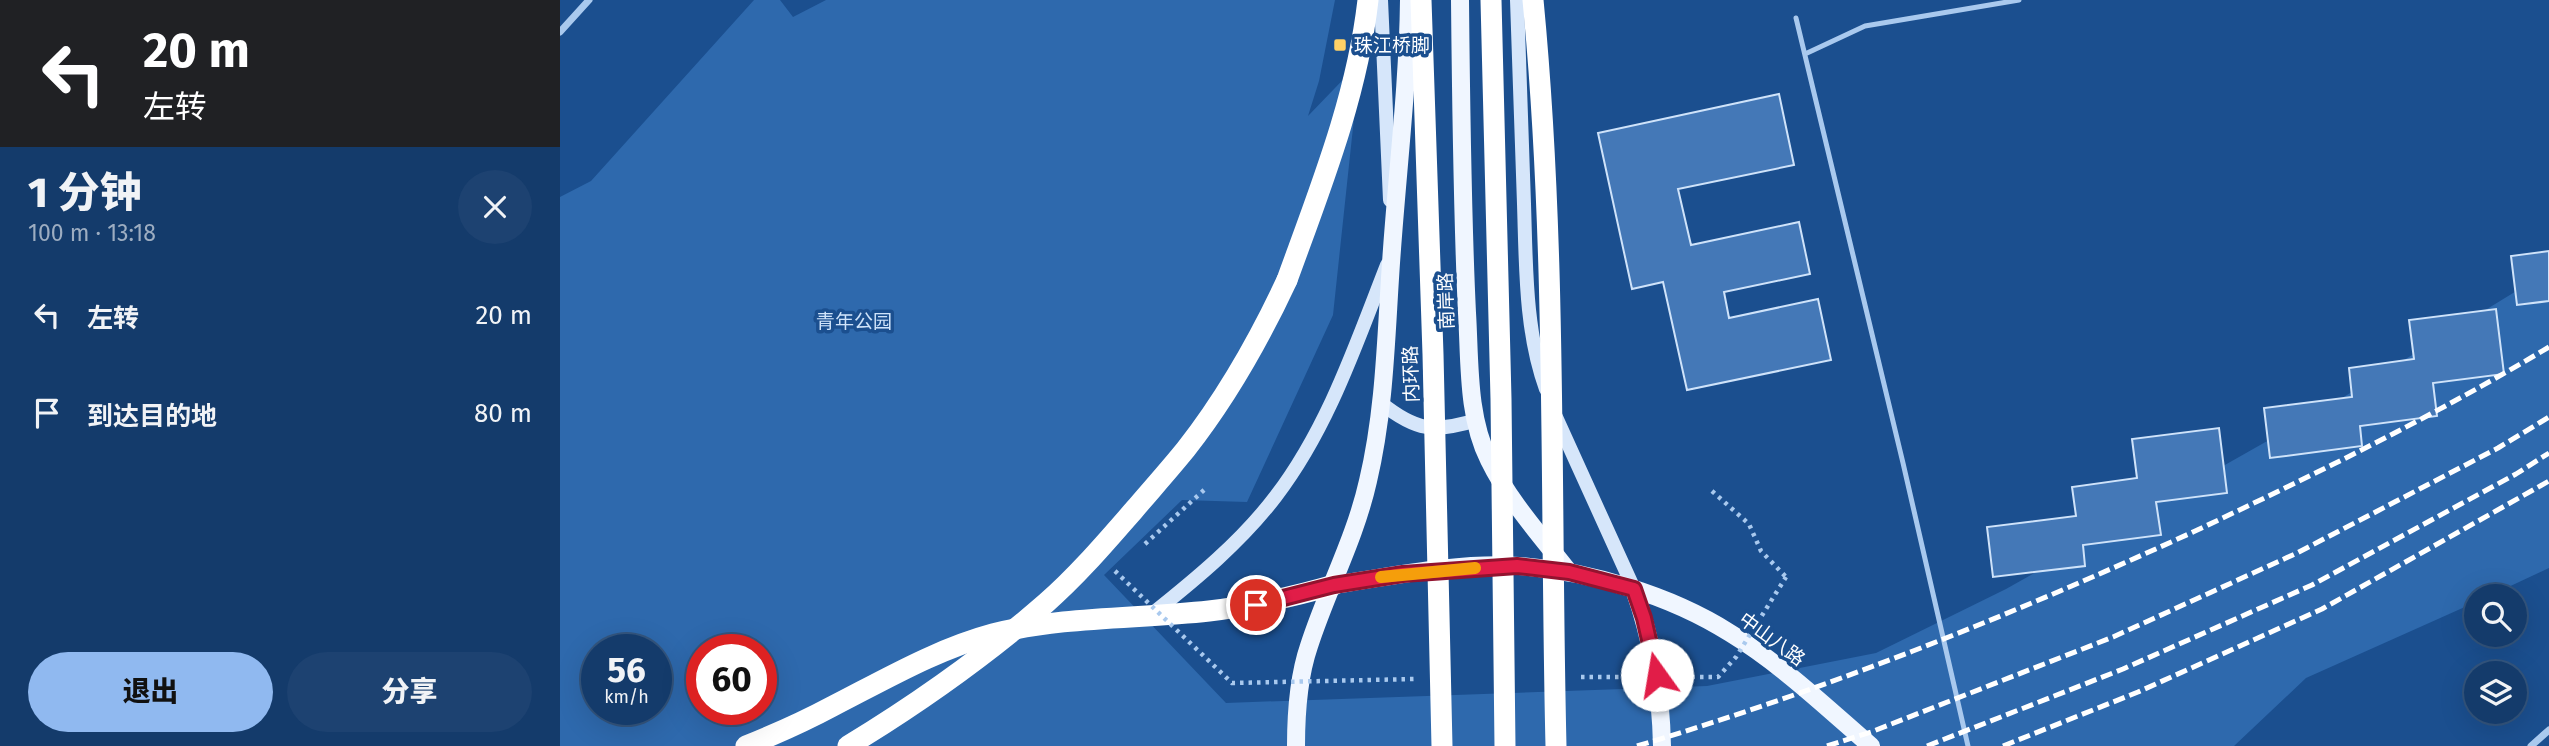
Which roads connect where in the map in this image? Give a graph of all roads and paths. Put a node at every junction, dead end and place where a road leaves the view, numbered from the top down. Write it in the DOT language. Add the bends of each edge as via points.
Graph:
graph roads {
  1 [pos="589,0"];
  2 [pos="1368,0"];
  3 [pos="1381,0"];
  4 [pos="1409,0"];
  5 [pos="1421,0"];
  6 [pos="1460,0"];
  7 [pos="1491,0"];
  8 [pos="1517,0"];
  9 [pos="1533,0"];
  10 [pos="2019,0"];
  11 [pos="1796,18"];
  12 [pos="560,33"];
  13 [pos="1805,54"];
  14 [pos="1392,253"];
  15 [pos="1381,403"];
  16 [pos="1477,420"];
  17 [pos="1712,491"];
  18 [pos="1569,572"];
  19 [pos="1786,577"];
  20 [pos="1334,585"];
  21 [pos="1634,589"];
  22 [pos="1152,614"];
  23 [pos="2549,730"];
  24 [pos="746,746"];
  25 [pos="848,746"];
  26 [pos="1296,746"];
  27 [pos="1442,746"];
  28 [pos="1505,746"];
  29 [pos="1556,746"];
  30 [pos="1662,746"];
  31 [pos="1871,746"];
  32 [pos="1968,746"];
  33 [pos="2531,746"];
  1 -- 12 [label="street"];
  2 -- 25 [label="highway, bridge" via="1352,86 1287,281 1241,369 1186,448 1103,546 1047,602 909,709"];
  3 -- 14 [label="main road"];
  4 -- 14 [label="main road"];
  5 -- 27 [label="highway, 内环路, bridge"];
  6 -- 16 [label="main road, 南岸路" via="1466,287"];
  7 -- 28 [label="highway, bridge"];
  8 -- 21 [label="main road" via="1526,256 1542,377"];
  9 -- 29 [label="highway, bridge" via="1549,295"];
  10 -- 13 [label="lane" via="1865,26"];
  11 -- 13 [label="lane"];
  13 -- 32 [label="lane"];
  14 -- 15 [label="main road"];
  14 -- 22 [label="main road" via="1323,421 1296,468 1239,537"];
  15 -- 16 [label="main road" via="1424,429 1450,429"];
  15 -- 20 [label="main road" via="1368,481"];
  16 -- 18 [label="main road, 南岸路" via="1495,471"];
  17 -- 19 [label="path" via="1749,524 1761,551"];
  18 -- 20 [label="main road, 中山八路" via="1517,566 1458,568"];
  18 -- 21 [label="main road, 中山八路"];
  20 -- 22 [label="highway" via="1256,605"];
  20 -- 26 [label="main road" via="1308,647"];
  21 -- 30 [label="main road" via="1657,675"];
  21 -- 31 [label="main road, 中山八路" via="1730,633"];
  22 -- 24 [label="highway" via="990,635 933,657"];
  23 -- 33 [label="street"];
}
